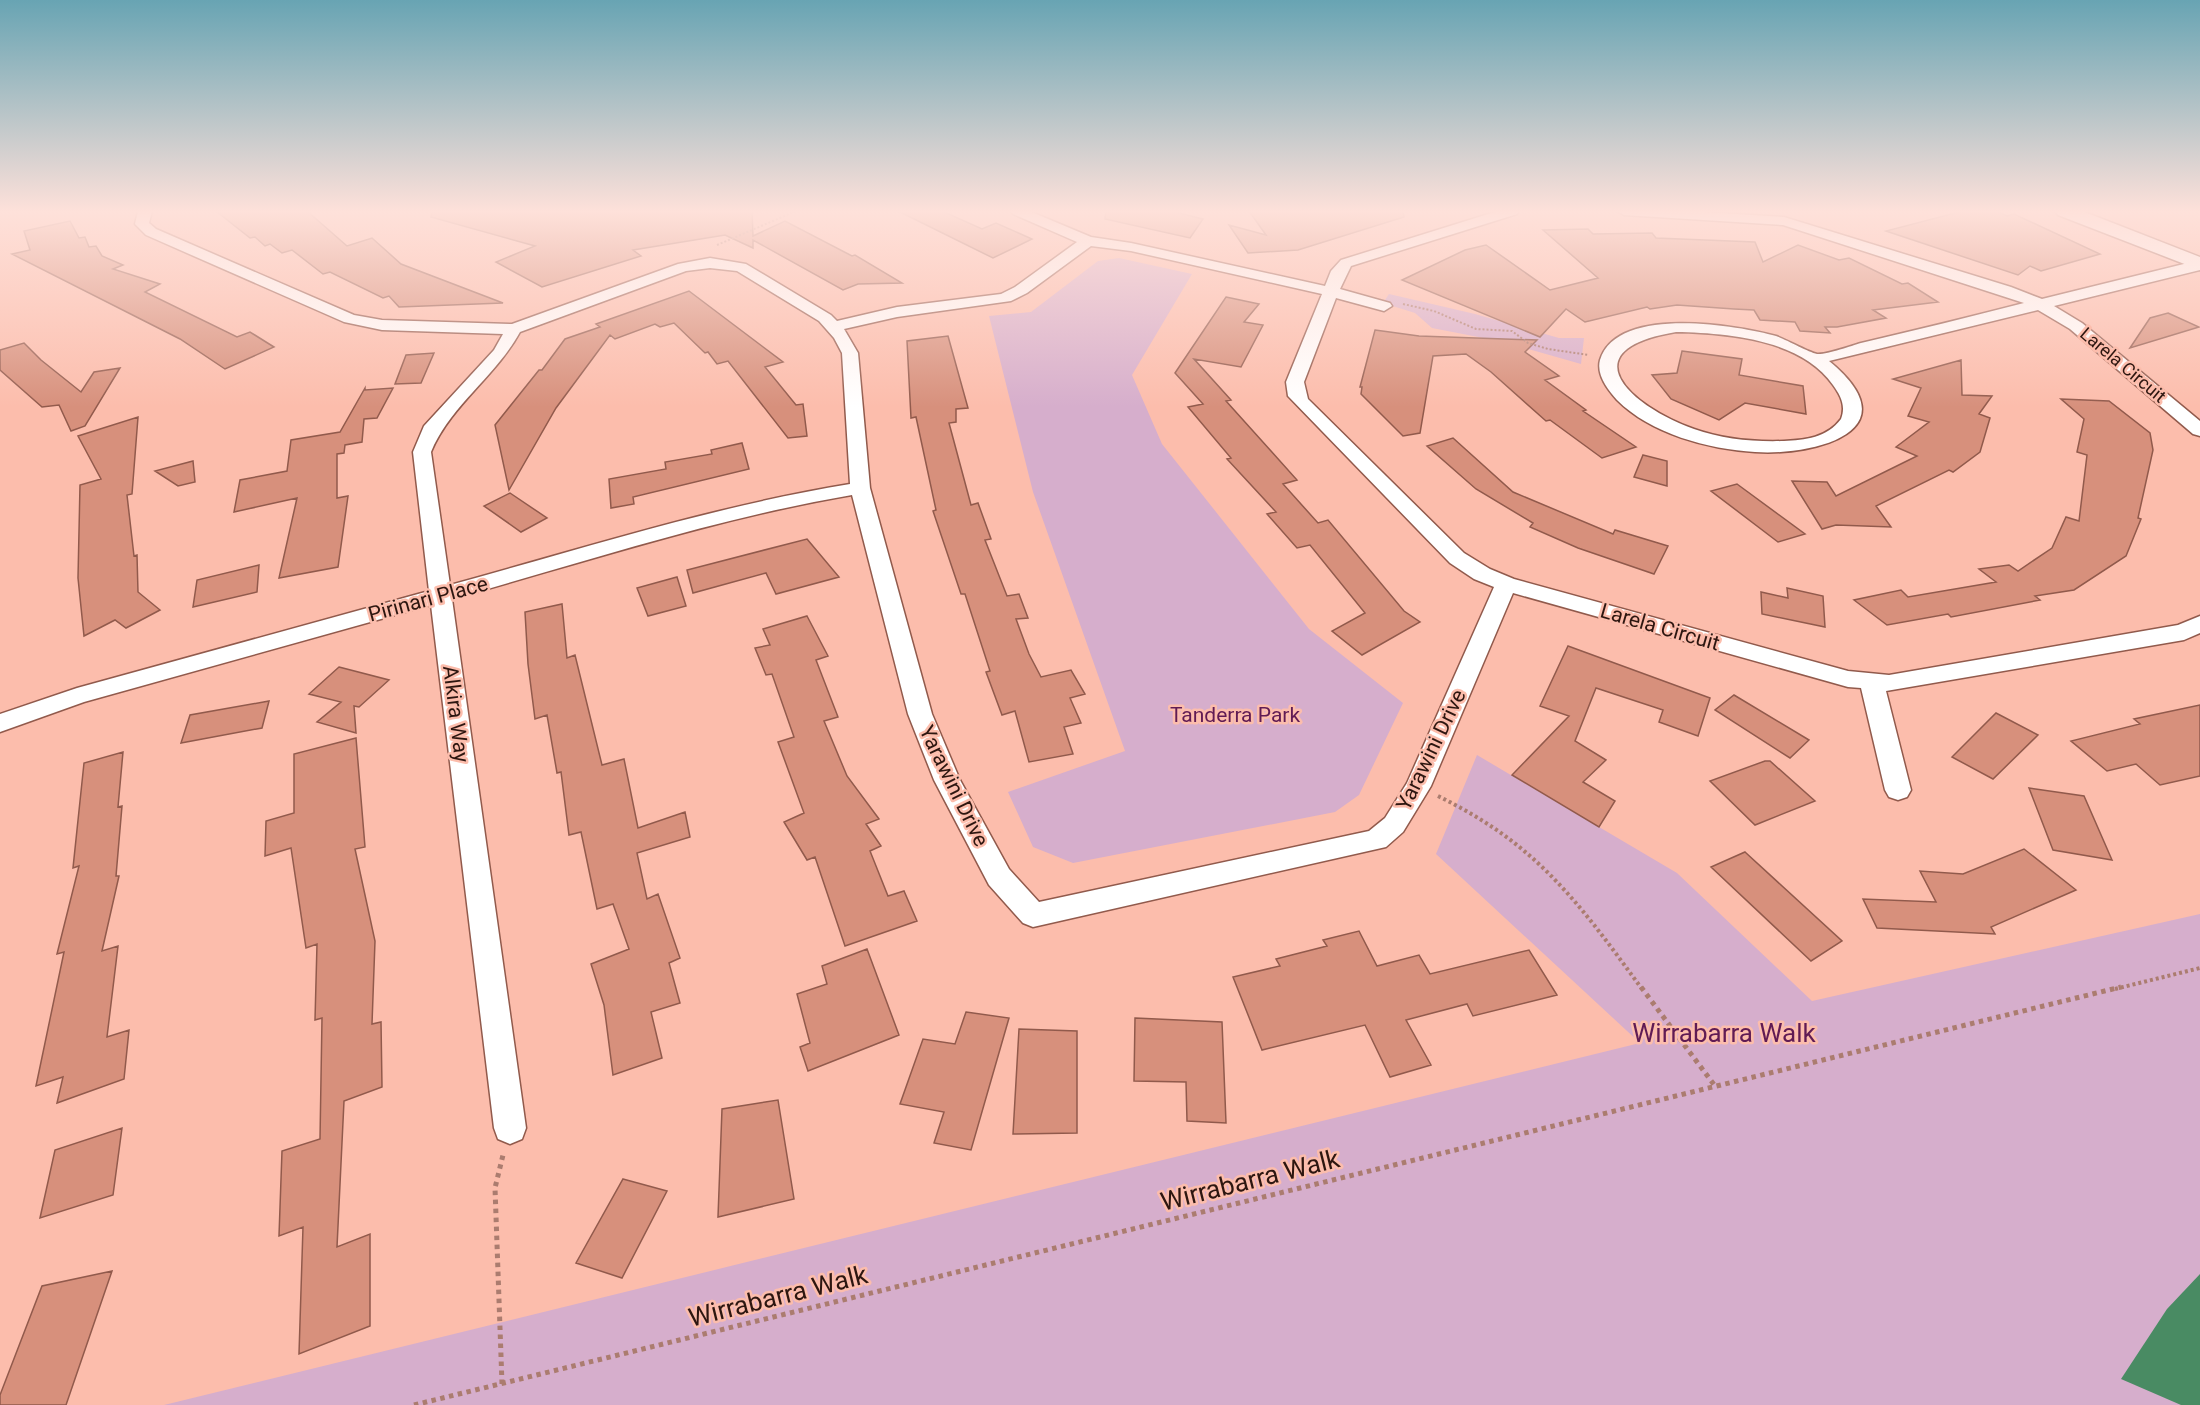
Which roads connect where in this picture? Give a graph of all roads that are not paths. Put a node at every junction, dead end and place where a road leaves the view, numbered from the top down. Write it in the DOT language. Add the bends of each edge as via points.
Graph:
graph roads {
  1 [pos="253,277"];
  2 [pos="657,277"];
  3 [pos="757,277"];
  4 [pos="1039,277"];
  5 [pos="1260,277"];
  6 [pos="1337,277"];
  7 [pos="1963,277"];
  8 [pos="2154,277"];
  9 [pos="1332,293"];
  10 [pos="2042,305"];
  11 [pos="1384,306"];
  12 [pos="833,327"];
  13 [pos="514,329"];
  14 [pos="1814,360"];
  15 [pos="2200,430"];
  16 [pos="860,488"];
  17 [pos="1506,584"];
  18 [pos="441,596"];
  19 [pos="2200,623"];
  20 [pos="1872,683"];
  21 [pos="0,723"];
  22 [pos="1898,790"];
  23 [pos="510,1128"];
  1 -- 13 [label="street" via="350,319 382,325"];
  2 -- 13 [label="street, Yarawini Drive"];
  3 -- 12 [label="street, Yarawini Drive" via="814,310"];
  4 -- 12 [label="street" via="1005,298 897,312"];
  5 -- 9 [label="street"];
  6 -- 9 [label="street, Larela Circuit"];
  7 -- 10 [label="street, Larela Circuit"];
  8 -- 10 [label="street"];
  9 -- 11 [label="street"];
  9 -- 17 [label="street, Larela Circuit" via="1295,382 1297,396 1457,558"];
  10 -- 14 [label="street"];
  10 -- 15 [label="street, Larela Circuit" via="2076,326"];
  12 -- 16 [label="street, Yarawini Drive" via="851,361"];
  13 -- 18 [label="street, Alkira Way" via="501,352 431,430 422,452"];
  14 -- 14 [label="street" via="1753,335 1691,327 1662,328 1618,344 1609,357 1608,372 1614,386 1655,419 1714,440 1770,447 1820,441 1849,422 1853,408 1847,389"];
  16 -- 17 [label="street, Yarawini Drive" via="920,714 933,749 999,877 1033,915 1377,840 1394,825 1418,786"];
  16 -- 18 [label="street, Pirinari Place" via="783,501"];
  17 -- 20 [label="street, Larela Circuit"];
  18 -- 21 [label="street, Pirinari Place" via="77,696"];
  18 -- 23 [label="street, Alkira Way"];
  19 -- 20 [label="street, Larela Circuit" via="2184,632"];
  20 -- 22 [label="street"];
}
